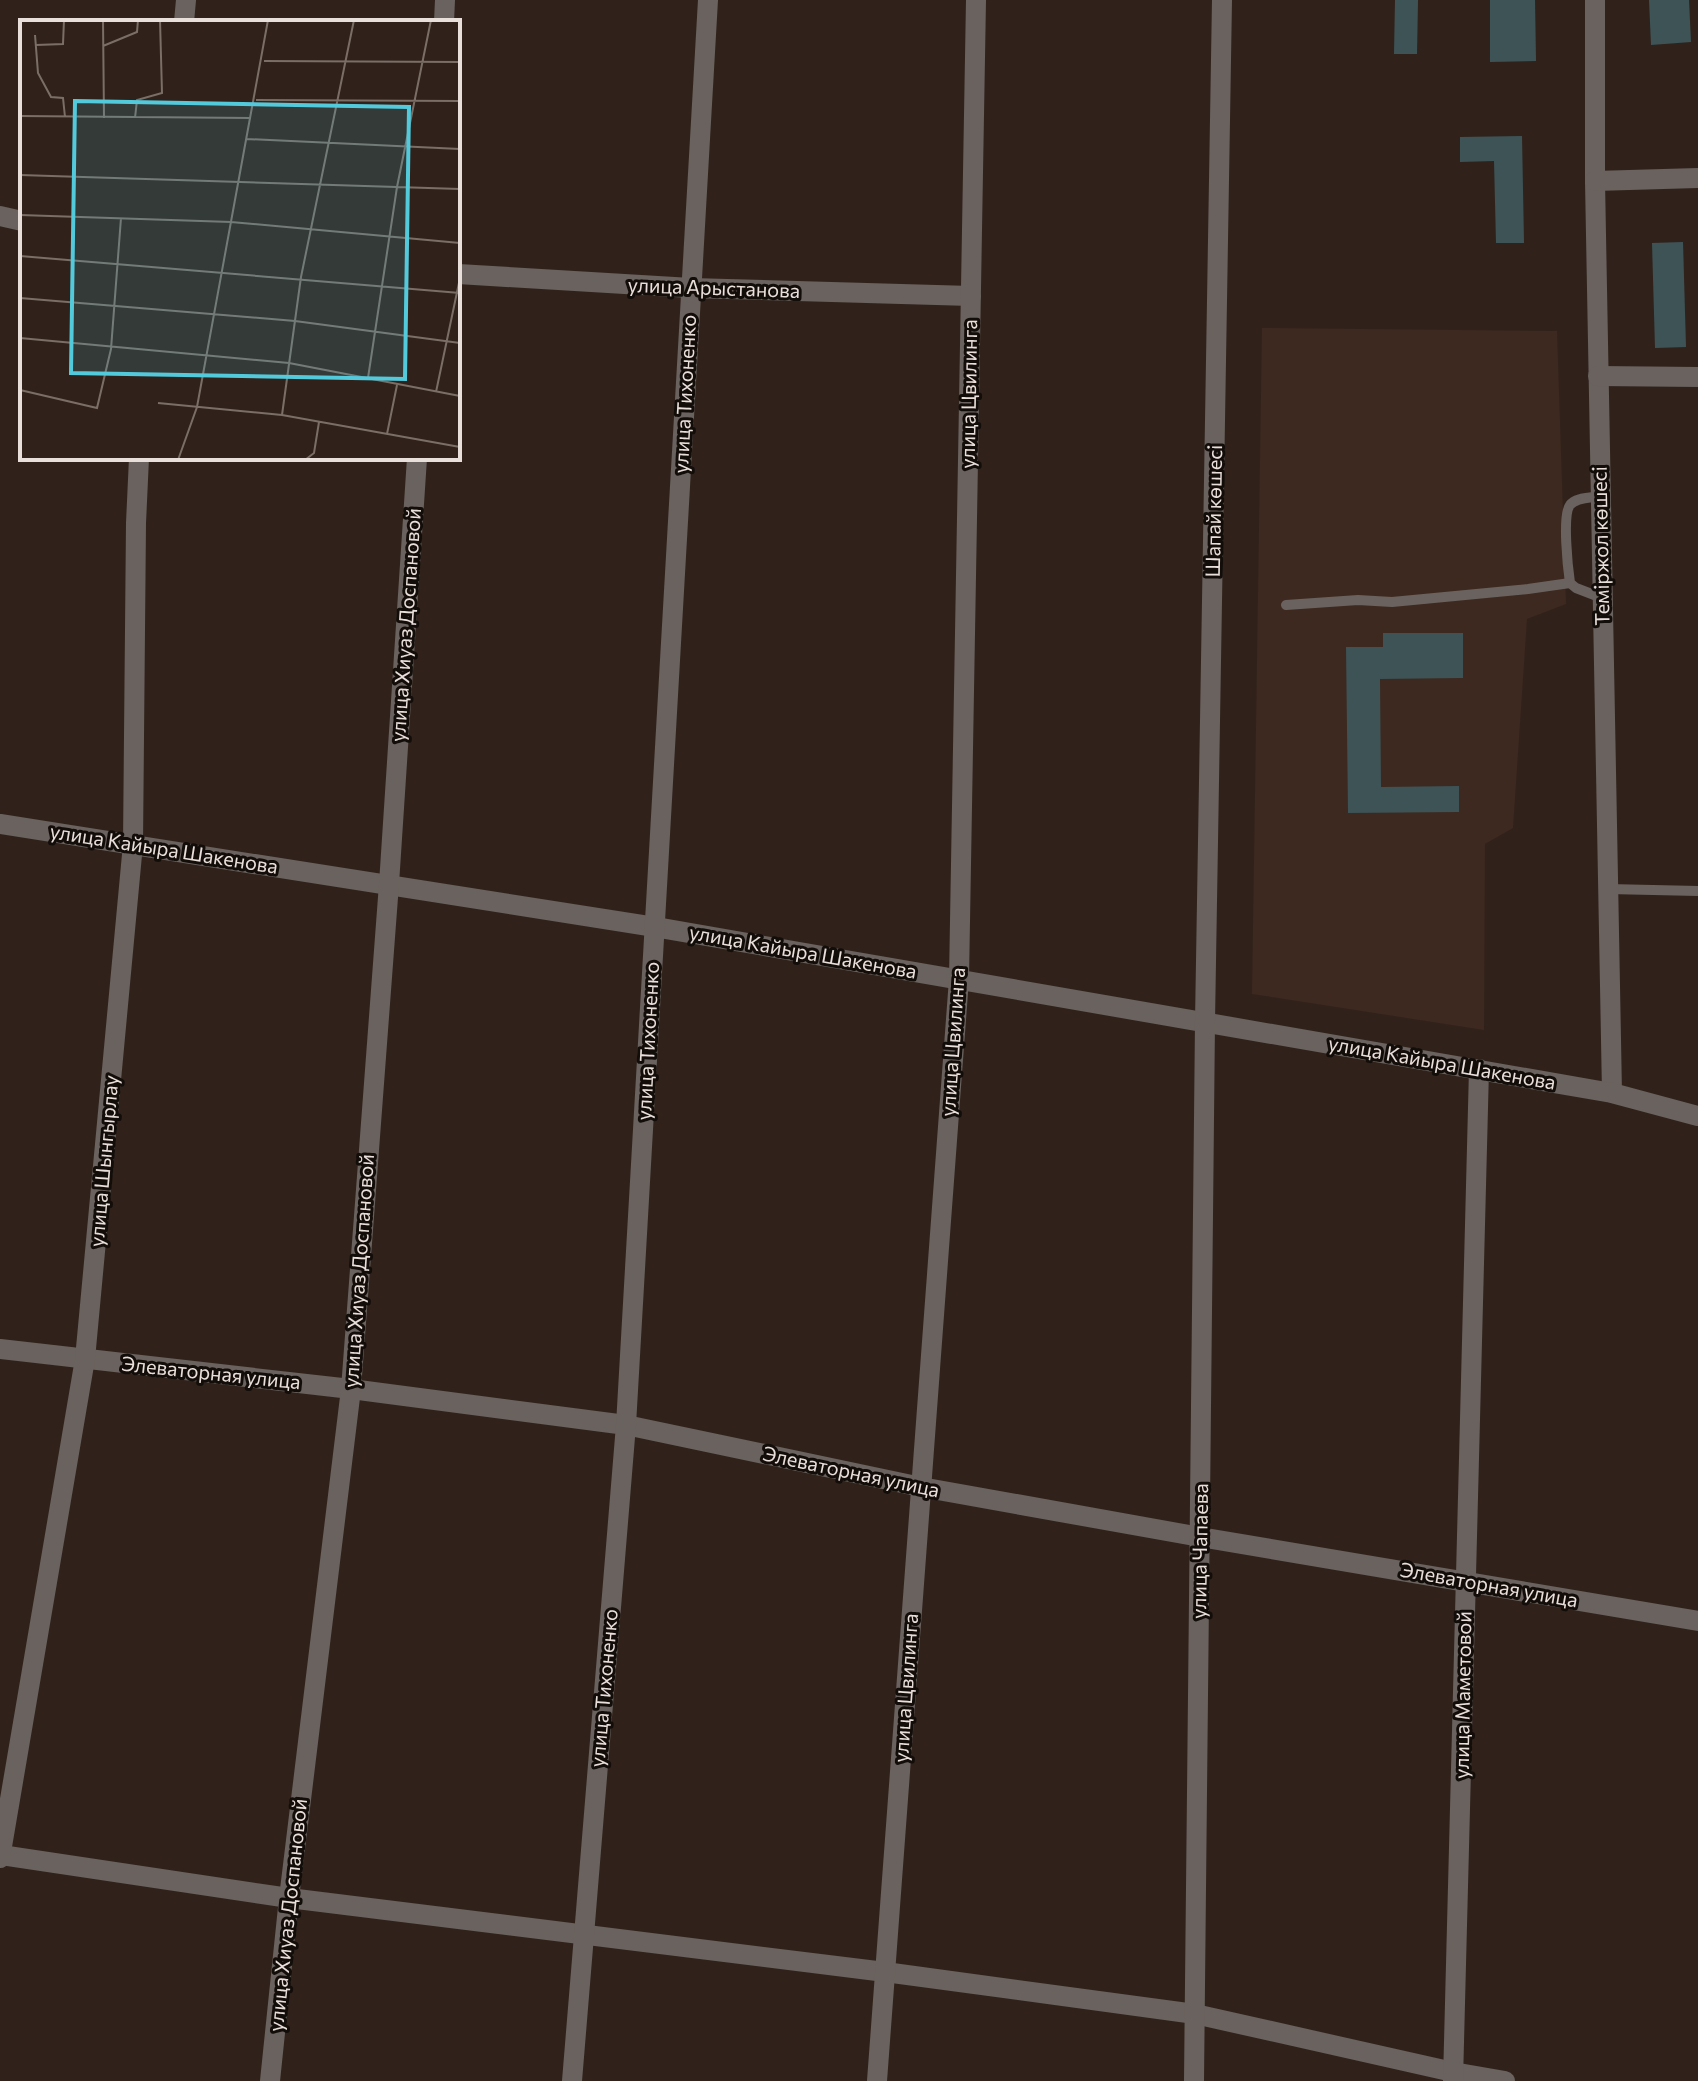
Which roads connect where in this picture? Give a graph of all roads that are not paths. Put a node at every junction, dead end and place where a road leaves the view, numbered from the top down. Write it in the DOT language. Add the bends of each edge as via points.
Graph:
graph roads {
  1 [pos="186,0"];
  2 [pos="445,0"];
  3 [pos="708,0"];
  4 [pos="976,0"];
  5 [pos="1222,0"];
  6 [pos="1595,0"];
  7 [pos="184,20"];
  8 [pos="444,20"];
  9 [pos="1698,178"];
  10 [pos="1595,181"];
  11 [pos="0,216"];
  12 [pos="20,221"];
  13 [pos="460,274"];
  14 [pos="691,288"];
  15 [pos="971,296"];
  16 [pos="1598,376"];
  17 [pos="1698,377"];
  18 [pos="139,460"];
  19 [pos="417,460"];
  20 [pos="1600,496"];
  21 [pos="1570,583"];
  22 [pos="1602,598"];
  23 [pos="1286,605"];
  24 [pos="0,824"];
  25 [pos="133,844"];
  26 [pos="389,884"];
  27 [pos="1608,889"];
  28 [pos="1698,891"];
  29 [pos="655,927"];
  30 [pos="959,979"];
  31 [pos="1205,1022"];
  32 [pos="1479,1069"];
  33 [pos="1612,1093"];
  34 [pos="1698,1116"];
  35 [pos="0,1349"];
  36 [pos="85,1359"];
  37 [pos="351,1389"];
  38 [pos="626,1425"];
  39 [pos="921,1487"];
  40 [pos="1200,1537"];
  41 [pos="1466,1581"];
  42 [pos="1698,1621"];
  43 [pos="0,1856"];
  44 [pos="289,1898"];
  45 [pos="584,1934"];
  46 [pos="885,1972"];
  47 [pos="1195,2014"];
  48 [pos="1453,2076"];
  49 [pos="270,2081"];
  50 [pos="572,2081"];
  51 [pos="877,2081"];
  52 [pos="1194,2081"];
  53 [pos="1505,2081"];
  1 -- 7 [label="street"];
  2 -- 8 [label="street"];
  3 -- 14 [label="street, улица Тихоненко"];
  4 -- 15 [label="street, улица Цвилинга"];
  5 -- 31 [label="street, Шапай көшесі"];
  6 -- 10 [label="street, Теміржол көшесі"];
  9 -- 10 [label="street"];
  10 -- 16 [label="street, Теміржол көшесі"];
  11 -- 12 [label="street"];
  13 -- 14 [label="street, улица Арыстанова"];
  14 -- 15 [label="street, улица Арыстанова"];
  14 -- 29 [label="street, улица Тихоненко"];
  15 -- 30 [label="street, улица Цвилинга"];
  16 -- 17 [label="street"];
  16 -- 20 [label="street, Теміржол көшесі"];
  18 -- 25 [label="street, улица Шынгырлау"];
  19 -- 26 [label="street, улица Хиуаз Доспановой"];
  20 -- 21 [label="lane" via="1577,500 1566,513"];
  20 -- 22 [label="street, Теміржол көшесі"];
  21 -- 22 [label="lane"];
  21 -- 23 [label="lane" via="1392,602"];
  22 -- 27 [label="street, Теміржол көшесі"];
  24 -- 25 [label="street, улица Кайыра Шакенова"];
  25 -- 26 [label="street, улица Кайыра Шакенова"];
  25 -- 36 [label="street, улица Шынгырлау"];
  26 -- 29 [label="street, улица Кайыра Шакенова"];
  26 -- 37 [label="street, улица Хиуаз Доспановой"];
  27 -- 28 [label="lane"];
  27 -- 33 [label="street, Теміржол көшесі"];
  29 -- 30 [label="street, улица Кайыра Шакенова"];
  29 -- 38 [label="street, улица Тихоненко"];
  30 -- 31 [label="street, улица Кайыра Шакенова"];
  30 -- 39 [label="street, улица Цвилинга"];
  31 -- 32 [label="street, улица Кайыра Шакенова"];
  31 -- 40 [label="street, улица Чапаева"];
  32 -- 33 [label="street, улица Кайыра Шакенова"];
  32 -- 41 [label="street, улица Маметовой"];
  33 -- 34 [label="street, улица Кайыра Шакенова"];
  35 -- 36 [label="street, Элеваторная улица"];
  36 -- 37 [label="street, Элеваторная улица"];
  36 -- 43 [label="street, улица Шынгырлау"];
  37 -- 38 [label="street, Элеваторная улица"];
  37 -- 44 [label="street, улица Хиуаз Доспановой"];
  38 -- 39 [label="street, Элеваторная улица"];
  38 -- 45 [label="street, улица Тихоненко"];
  39 -- 40 [label="street, Элеваторная улица"];
  39 -- 46 [label="street, улица Цвилинга"];
  40 -- 41 [label="street, Элеваторная улица"];
  40 -- 47 [label="street, улица Чапаева"];
  41 -- 42 [label="street, Элеваторная улица"];
  41 -- 48 [label="street, улица Маметовой"];
  43 -- 44 [label="street"];
  44 -- 45 [label="street"];
  44 -- 49 [label="street, улица Хиуаз Доспановой"];
  45 -- 46 [label="street"];
  45 -- 50 [label="street, улица Тихоненко"];
  46 -- 47 [label="street"];
  46 -- 51 [label="street, улица Цвилинга"];
  47 -- 48 [label="street"];
  47 -- 52 [label="street, улица Чапаева"];
  48 -- 53 [label="street"];
}
